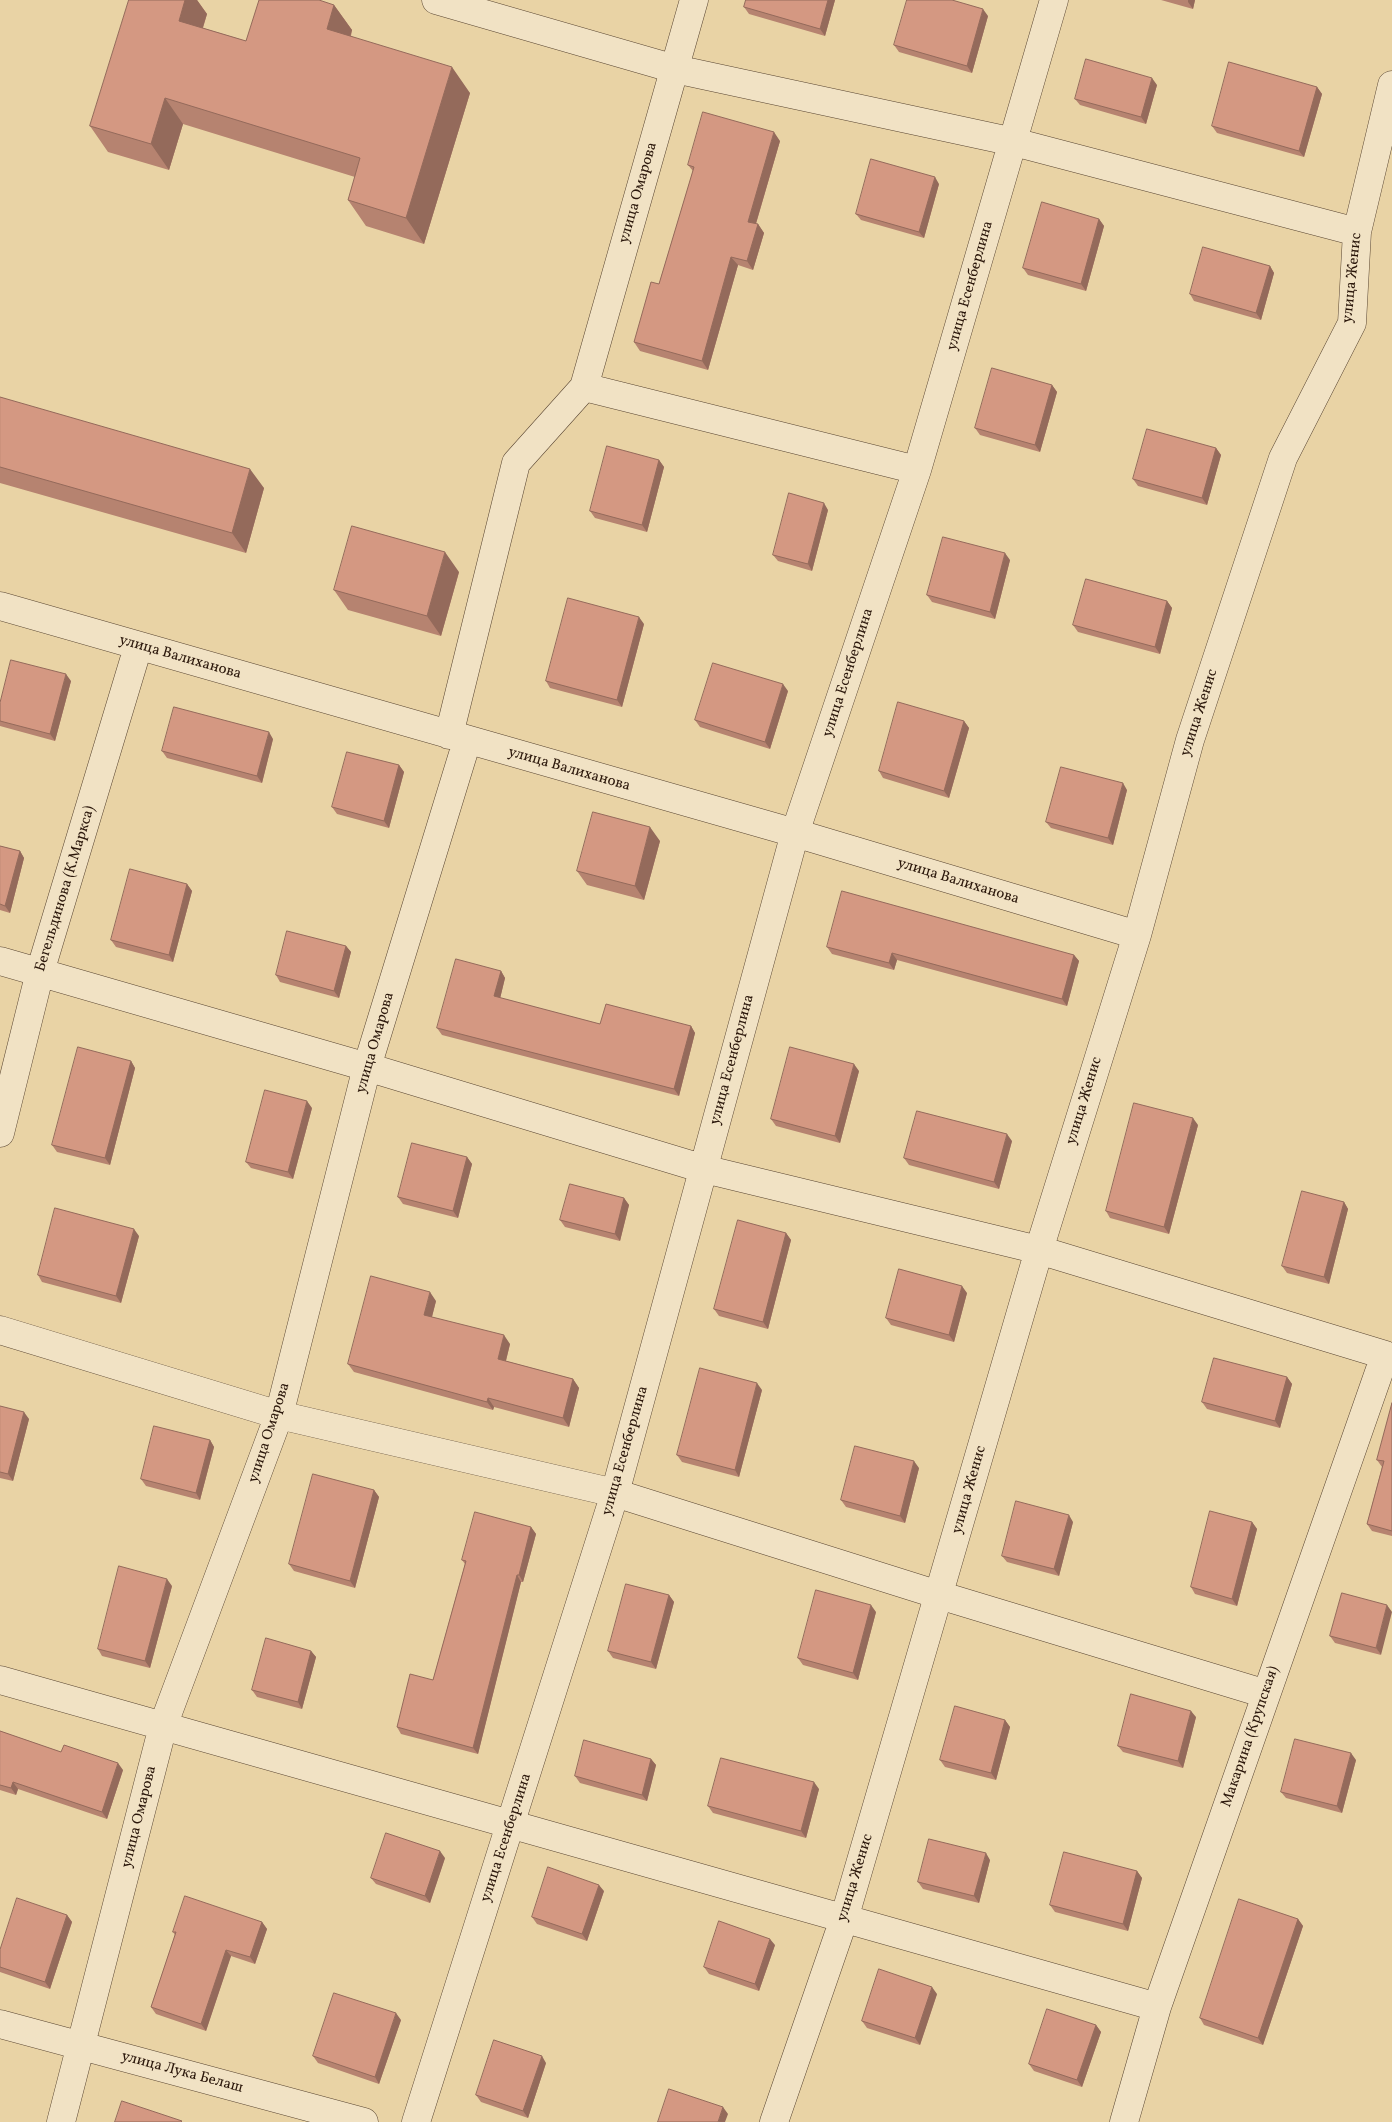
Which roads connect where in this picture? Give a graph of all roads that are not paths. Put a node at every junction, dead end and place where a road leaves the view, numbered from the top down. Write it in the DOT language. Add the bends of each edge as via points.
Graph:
graph roads {
  1 [pos="436,0"];
  2 [pos="694,0"];
  3 [pos="1054,0"];
  4 [pos="675,69"];
  5 [pos="1392,85"];
  6 [pos="1014,142"];
  7 [pos="1357,232"];
  8 [pos="584,386"];
  9 [pos="917,470"];
  10 [pos="0,606"];
  11 [pos="138,647"];
  12 [pos="458,738"];
  13 [pos="795,834"];
  14 [pos="1137,935"];
  15 [pos="0,961"];
  16 [pos="40,972"];
  17 [pos="367,1067"];
  18 [pos="0,1132"];
  19 [pos="704,1169"];
  20 [pos="1039,1250"];
  21 [pos="0,1330"];
  22 [pos="279,1415"];
  23 [pos="615,1492"];
  24 [pos="939,1595"];
  25 [pos="0,1680"];
  26 [pos="1266,1694"];
  27 [pos="163,1726"];
  28 [pos="512,1824"];
  29 [pos="844,1919"];
  30 [pos="1156,2007"];
  31 [pos="0,2024"];
  32 [pos="82,2046"];
  33 [pos="61,2122"];
  34 [pos="364,2122"];
  35 [pos="416,2122"];
  36 [pos="774,2122"];
  37 [pos="1124,2122"];
  1 -- 4 [label="street"];
  2 -- 4 [label="street, улица Омарова"];
  3 -- 6 [label="street, улица Есенберлина"];
  4 -- 6 [label="street"];
  4 -- 8 [label="street, улица Омарова"];
  5 -- 7 [label="street, улица Женис"];
  6 -- 7 [label="street"];
  6 -- 9 [label="street, улица Есенберлина"];
  7 -- 14 [label="street, улица Женис" via="1352,323 1283,458 1190,740"];
  8 -- 9 [label="street"];
  8 -- 12 [label="street, улица Омарова" via="516,463"];
  9 -- 13 [label="street, улица Есенберлина"];
  10 -- 11 [label="street, улица Валиханова"];
  11 -- 12 [label="street, улица Валиханова"];
  11 -- 16 [label="street, Бегельдинова (К.Маркса)"];
  12 -- 13 [label="street, улица Валиханова"];
  12 -- 17 [label="street, улица Омарова"];
  13 -- 14 [label="street, улица Валиханова"];
  13 -- 19 [label="street, улица Есенберлина"];
  14 -- 20 [label="street, улица Женис"];
  15 -- 16 [label="street"];
  16 -- 17 [label="street"];
  16 -- 18 [label="street, Бегельдинова (К.Маркса)"];
  17 -- 19 [label="street"];
  17 -- 22 [label="street, улица Омарова"];
  19 -- 20 [label="street"];
  19 -- 23 [label="street, улица Есенберлина"];
  20 -- 24 [label="street, улица Женис"];
  20 -- 26 [label="street, Макарина (Крупская)" via="1385,1355"];
  21 -- 22 [label="street"];
  22 -- 23 [label="street"];
  22 -- 27 [label="street, улица Омарова"];
  23 -- 24 [label="street"];
  23 -- 28 [label="street, улица Есенберлина"];
  24 -- 26 [label="street"];
  24 -- 29 [label="street, улица Женис"];
  25 -- 27 [label="street"];
  26 -- 30 [label="street, Макарина (Крупская)"];
  27 -- 28 [label="street"];
  27 -- 32 [label="street, улица Омарова"];
  28 -- 29 [label="street"];
  28 -- 35 [label="street, улица Есенберлина"];
  29 -- 30 [label="street"];
  29 -- 36 [label="street, улица Женис"];
  30 -- 37 [label="street, Макарина (Крупская)"];
  31 -- 32 [label="street, улица Лука Белаш"];
  32 -- 33 [label="street, улица Омарова"];
  32 -- 34 [label="street, улица Лука Белаш"];
}
